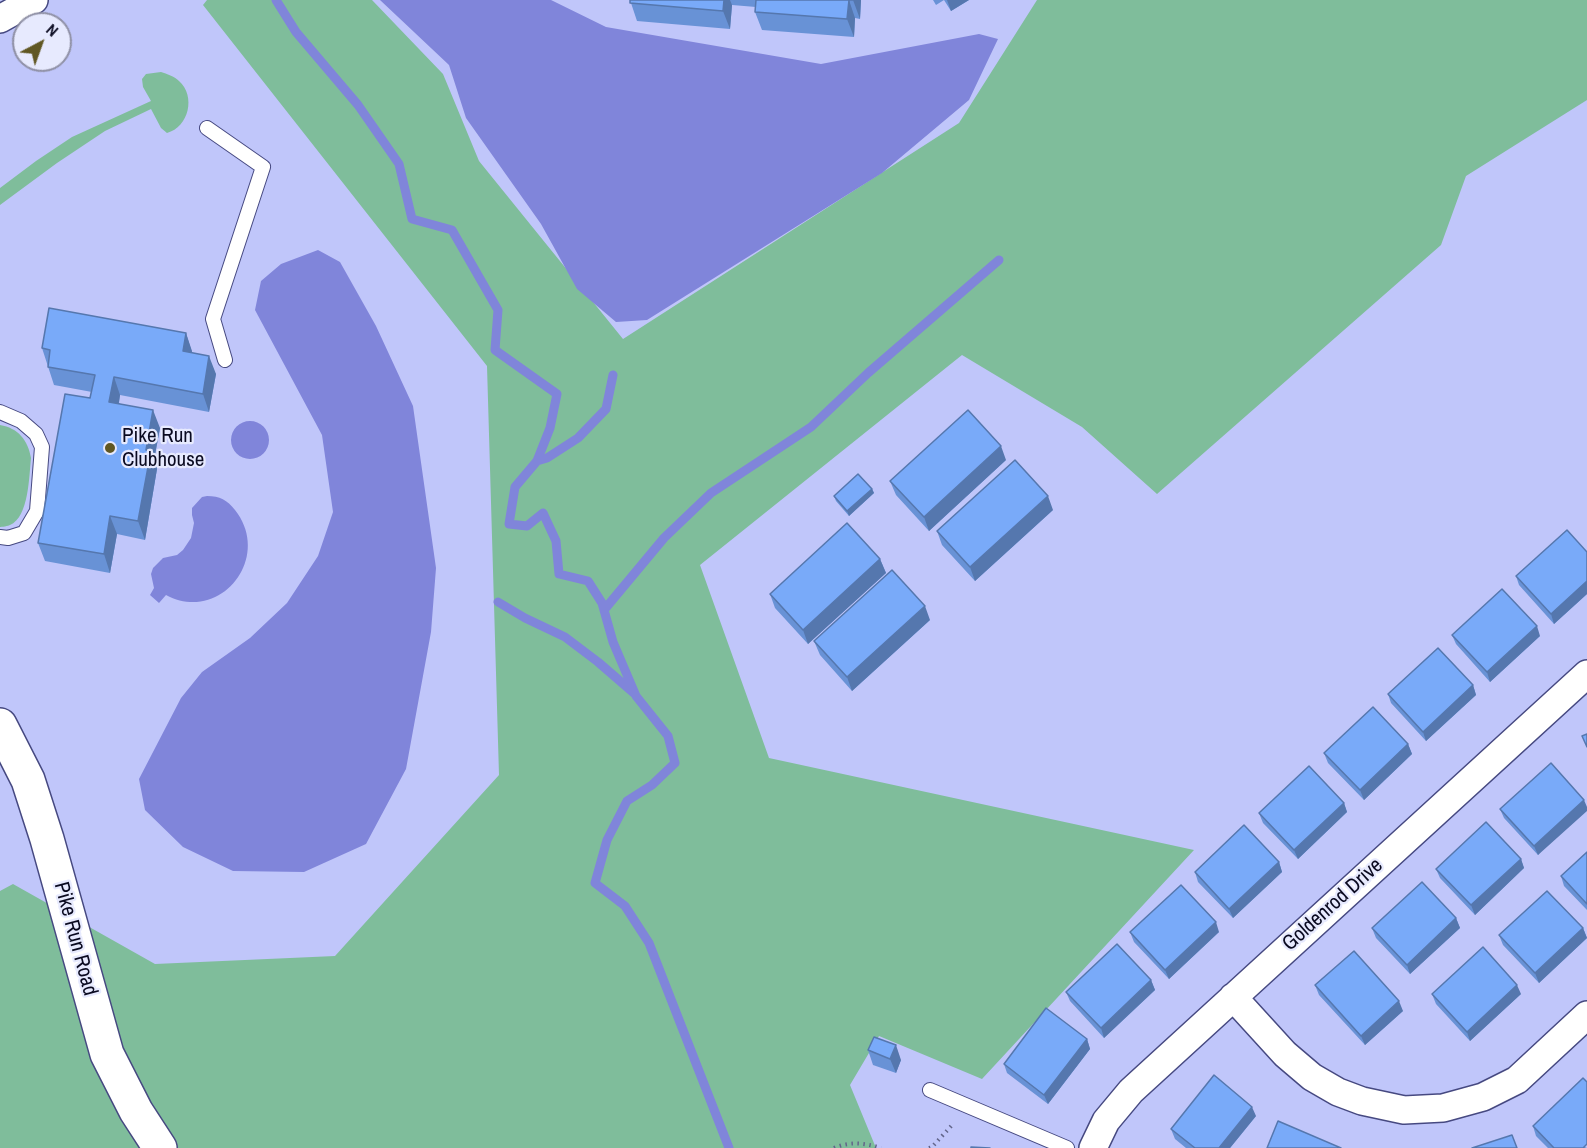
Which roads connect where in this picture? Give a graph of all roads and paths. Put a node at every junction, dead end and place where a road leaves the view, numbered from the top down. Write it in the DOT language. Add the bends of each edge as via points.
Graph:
graph roads {
  1 [pos="34,0"];
  2 [pos="0,19"];
  3 [pos="207,128"];
  4 [pos="225,360"];
  5 [pos="0,412"];
  6 [pos="0,537"];
  7 [pos="1587,674"];
  8 [pos="0,725"];
  9 [pos="1233,997"];
  10 [pos="1587,1015"];
  11 [pos="930,1090"];
  12 [pos="969,1107"];
  13 [pos="160,1148"];
  14 [pos="834,1148"];
  15 [pos="881,1148"];
  16 [pos="928,1148"];
  17 [pos="1066,1148"];
  18 [pos="1093,1148"];
  1 -- 2 [label="street"];
  3 -- 4 [label="lane" via="263,167 213,320"];
  5 -- 6 [label="lane" via="21,421 36,434 42,447 37,511 24,533"];
  7 -- 9 [label="street, Goldenrod Drive"];
  8 -- 13 [label="street, Pike Run Road" via="28,780 48,839 107,1054"];
  9 -- 10 [label="street" via="1285,1054 1312,1077 1362,1101 1404,1110 1443,1108 1483,1097 1517,1080"];
  9 -- 18 [label="street, Goldenrod Drive" via="1131,1091 1106,1121"];
  11 -- 12 [label="lane"];
  12 -- 16 [label="path"];
  12 -- 17 [label="lane"];
  14 -- 15 [label="path" via="864,1143"];
}
